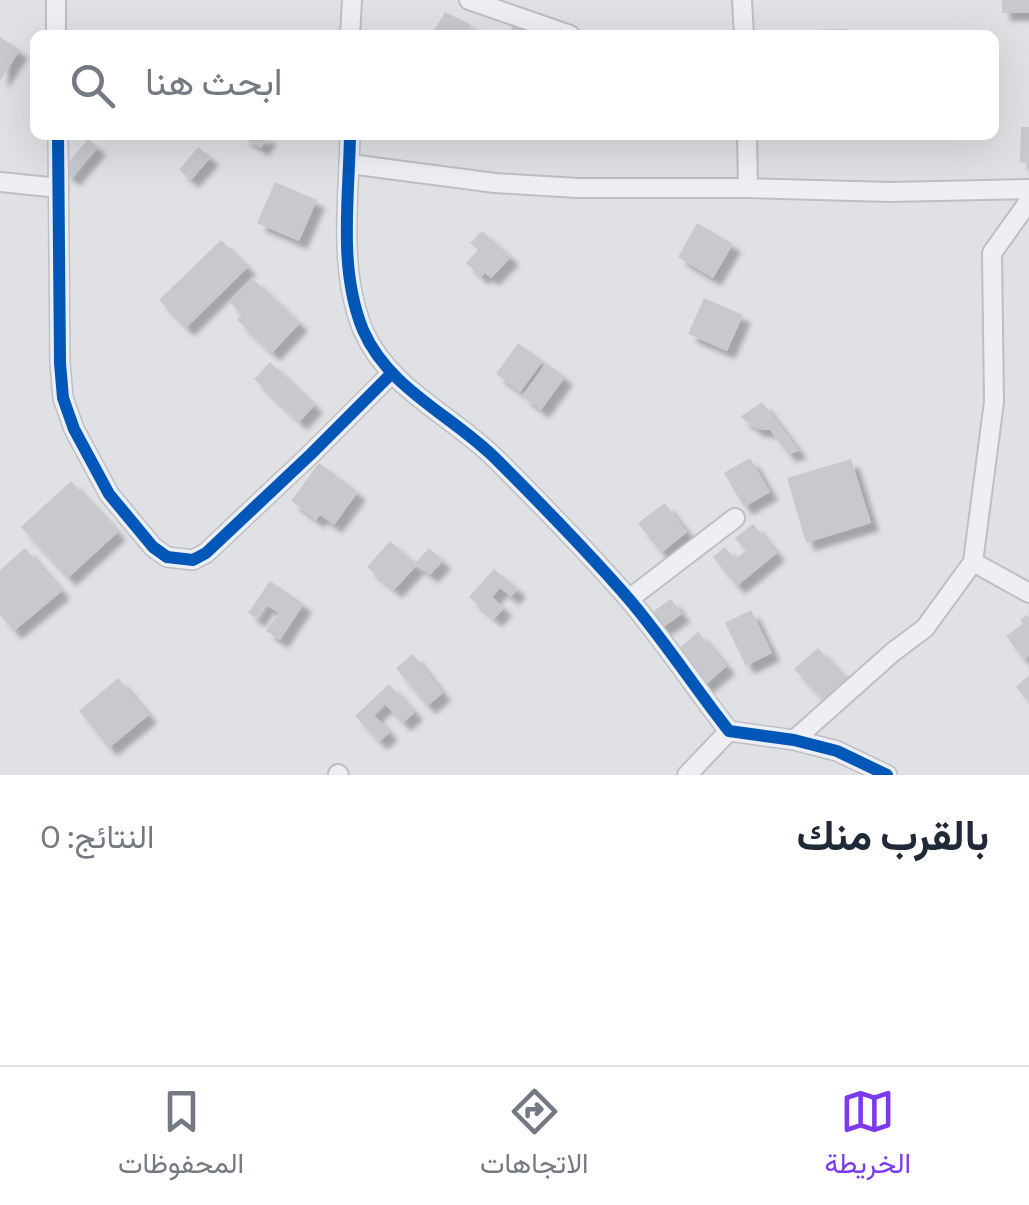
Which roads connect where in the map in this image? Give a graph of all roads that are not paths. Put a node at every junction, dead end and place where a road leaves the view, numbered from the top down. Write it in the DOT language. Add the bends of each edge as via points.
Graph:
graph roads {
  1 [pos="56,0"];
  2 [pos="352,0"];
  3 [pos="469,0"];
  4 [pos="742,0"];
  5 [pos="56,30"];
  6 [pos="350,30"];
  7 [pos="556,30"];
  8 [pos="744,30"];
  9 [pos="58,140"];
  10 [pos="350,140"];
  11 [pos="747,140"];
  12 [pos="350,164"];
  13 [pos="0,182"];
  14 [pos="58,188"];
  15 [pos="748,188"];
  16 [pos="1029,189"];
  17 [pos="1029,201"];
  18 [pos="391,374"];
  19 [pos="735,518"];
  20 [pos="974,562"];
  21 [pos="1029,592"];
  22 [pos="629,599"];
  23 [pos="730,731"];
  24 [pos="794,740"];
  25 [pos="687,775"];
  26 [pos="887,775"];
  1 -- 5 [label="street"];
  2 -- 6 [label="street"];
  3 -- 7 [label="street"];
  4 -- 8 [label="street"];
  9 -- 14 [label="street"];
  10 -- 12 [label="street"];
  11 -- 15 [label="street"];
  12 -- 15 [label="street" via="495,183"];
  12 -- 18 [label="street" via="351,296 373,350"];
  13 -- 14 [label="street"];
  14 -- 18 [label="street" via="64,398 109,494 167,557 194,560 206,553"];
  15 -- 16 [label="street"];
  17 -- 20 [label="street" via="992,253 994,402"];
  18 -- 22 [label="street" via="495,458"];
  19 -- 22 [label="street"];
  20 -- 21 [label="street"];
  20 -- 24 [label="street" via="925,628"];
  22 -- 23 [label="street"];
  23 -- 24 [label="street"];
  23 -- 25 [label="street"];
  24 -- 26 [label="street"];
}
